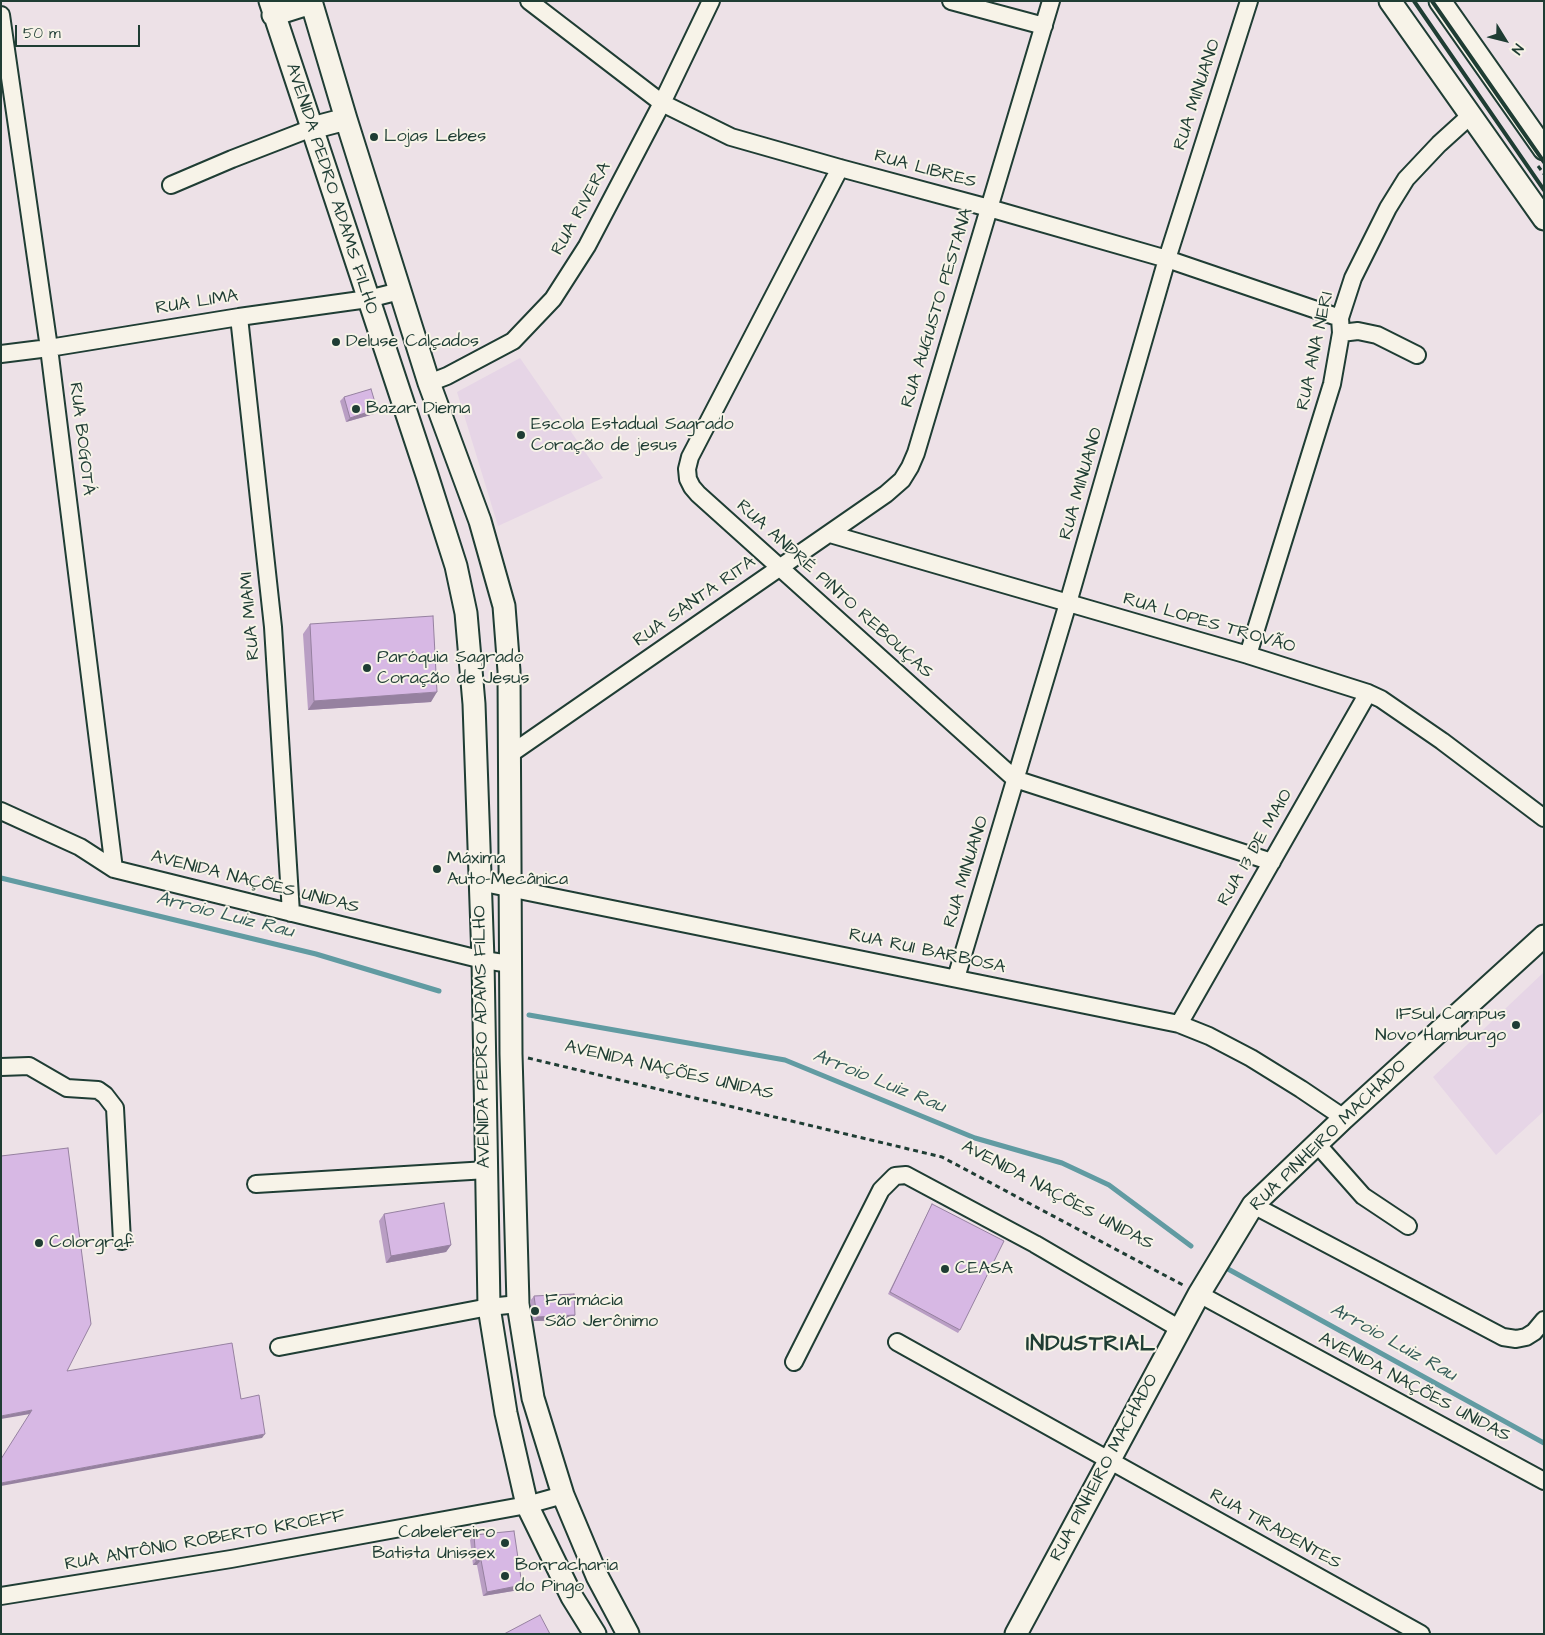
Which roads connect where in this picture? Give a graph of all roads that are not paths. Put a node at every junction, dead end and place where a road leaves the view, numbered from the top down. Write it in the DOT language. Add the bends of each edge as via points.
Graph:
graph roads {
  1 [pos="529,1"];
  2 [pos="711,1"];
  3 [pos="951,1"];
  4 [pos="1051,1"];
  5 [pos="1249,1"];
  6 [pos="1391,1"];
  7 [pos="1440,1"];
  8 [pos="311,2"];
  9 [pos="271,8"];
  10 [pos="1,14"];
  11 [pos="1044,26"];
  12 [pos="662,103"];
  13 [pos="1471,115"];
  14 [pos="346,119"];
  15 [pos="312,128"];
  16 [pos="1544,149"];
  17 [pos="840,168"];
  18 [pos="171,185"];
  19 [pos="989,208"];
  20 [pos="1544,219"];
  21 [pos="1167,259"];
  22 [pos="400,291"];
  23 [pos="368,299"];
  24 [pos="239,317"];
  25 [pos="1341,326"];
  26 [pos="49,348"];
  27 [pos="1,354"];
  28 [pos="1417,355"];
  29 [pos="429,383"];
  30 [pos="902,480"];
  31 [pos="830,534"];
  32 [pos="780,567"];
  33 [pos="1068,603"];
  34 [pos="1248,655"];
  35 [pos="1368,693"];
  36 [pos="509,755"];
  37 [pos="1015,779"];
  38 [pos="1,811"];
  39 [pos="1544,818"];
  40 [pos="1272,862"];
  41 [pos="114,869"];
  42 [pos="479,882"];
  43 [pos="509,887"];
  44 [pos="292,913"];
  45 [pos="1544,936"];
  46 [pos="483,960"];
  47 [pos="511,964"];
  48 [pos="956,978"];
  49 [pos="1179,1024"];
  50 [pos="1,1068"];
  51 [pos="512,1117"];
  52 [pos="486,1118"];
  53 [pos="1344,1118"];
  54 [pos="1317,1144"];
  55 [pos="487,1170"];
  56 [pos="256,1184"];
  57 [pos="1253,1205"];
  58 [pos="1408,1226"];
  59 [pos="122,1241"];
  60 [pos="1199,1294"];
  61 [pos="518,1304"];
  62 [pos="489,1307"];
  63 [pos="1544,1320"];
  64 [pos="1180,1330"];
  65 [pos="897,1342"];
  66 [pos="278,1347"];
  67 [pos="794,1362"];
  68 [pos="1110,1460"];
  69 [pos="1544,1480"];
  70 [pos="563,1495"];
  71 [pos="527,1505"];
  72 [pos="1,1596"];
  73 [pos="595,1634"];
  74 [pos="628,1634"];
  75 [pos="1016,1634"];
  76 [pos="1421,1634"];
  1 -- 12 [label="street, RUA LIBRES"];
  2 -- 12 [label="street, RUA RIVERA"];
  3 -- 11 [label="street"];
  4 -- 11 [label="street, RUA AUGUSTO PESTANA"];
  5 -- 21 [label="street, RUA MINUANO"];
  6 -- 13 [label="main road"];
  7 -- 16 [label="main road"];
  8 -- 9 [label="main road"];
  8 -- 14 [label="main road, AVENIDA PEDRO ADAMS FILHO"];
  9 -- 15 [label="main road, AVENIDA PEDRO ADAMS FILHO"];
  10 -- 26 [label="street, RUA BOGOTÁ"];
  11 -- 19 [label="street, RUA AUGUSTO PESTANA"];
  12 -- 17 [label="street, RUA LIBRES" via="732,137"];
  12 -- 29 [label="street, RUA RIVERA" via="587,246 553,299 513,341"];
  13 -- 20 [label="main road"];
  13 -- 25 [label="street, RUA ANA NERI" via="1406,179 1388,208 1353,278"];
  14 -- 15 [label="main road"];
  14 -- 22 [label="main road, AVENIDA PEDRO ADAMS FILHO"];
  15 -- 18 [label="street"];
  15 -- 23 [label="main road, AVENIDA PEDRO ADAMS FILHO"];
  17 -- 19 [label="street, RUA LIBRES"];
  17 -- 32 [label="street, RUA ANDRÉ PINTO REBOUÇAS" via="687,468 688,480 698,494"];
  19 -- 21 [label="street, RUA LIBRES"];
  19 -- 30 [label="street, RUA AUGUSTO PESTANA" via="916,453"];
  21 -- 25 [label="street, RUA LIBRES"];
  21 -- 33 [label="street, RUA MINUANO"];
  22 -- 23 [label="street, RUA LIMA"];
  22 -- 29 [label="main road, AVENIDA PEDRO ADAMS FILHO"];
  23 -- 24 [label="street, RUA LIMA"];
  23 -- 42 [label="main road, AVENIDA PEDRO ADAMS FILHO" via="454,558 466,613 474,704"];
  24 -- 26 [label="street, RUA LIMA"];
  24 -- 44 [label="street, RUA MIAMI" via="273,627"];
  25 -- 28 [label="street, RUA LIBRES" via="1378,335"];
  25 -- 34 [label="street, RUA ANA NERI" via="1332,384"];
  26 -- 27 [label="street, RUA LIMA"];
  26 -- 41 [label="street, RUA BOGOTÁ"];
  29 -- 36 [label="main road, AVENIDA PEDRO ADAMS FILHO" via="480,521 504,606 509,671"];
  30 -- 31 [label="street, RUA SANTA RITA"];
  31 -- 32 [label="street, RUA SANTA RITA"];
  31 -- 33 [label="street, RUA LOPES TROVÃO"];
  32 -- 36 [label="street, RUA SANTA RITA"];
  32 -- 37 [label="street, RUA ANDRÉ PINTO REBOUÇAS"];
  33 -- 34 [label="street, RUA LOPES TROVÃO"];
  33 -- 37 [label="street, RUA MINUANO"];
  34 -- 35 [label="street, RUA LOPES TROVÃO"];
  35 -- 39 [label="street, RUA LOPES TROVÃO" via="1442,741"];
  35 -- 40 [label="street, RUA 13 DE MAIO"];
  36 -- 43 [label="main road, AVENIDA PEDRO ADAMS FILHO"];
  37 -- 40 [label="street, RUA ANDRÉ PINTO REBOUÇAS"];
  37 -- 48 [label="street, RUA MINUANO"];
  38 -- 41 [label="street, AVENIDA NAÇÕES UNIDAS" via="80,847"];
  40 -- 49 [label="street, RUA 13 DE MAIO"];
  41 -- 44 [label="street, AVENIDA NAÇÕES UNIDAS"];
  42 -- 43 [label="street, RUA RUI BARBOSA"];
  42 -- 46 [label="main road, AVENIDA PEDRO ADAMS FILHO"];
  43 -- 47 [label="main road, AVENIDA PEDRO ADAMS FILHO"];
  43 -- 48 [label="street, RUA RUI BARBOSA"];
  44 -- 46 [label="street, AVENIDA NAÇÕES UNIDAS"];
  45 -- 53 [label="main road, RUA PINHEIRO MACHADO"];
  46 -- 47 [label="street, AVENIDA NAÇÕES UNIDAS"];
  46 -- 52 [label="main road, AVENIDA PEDRO ADAMS FILHO"];
  47 -- 51 [label="main road, AVENIDA PEDRO ADAMS FILHO"];
  48 -- 49 [label="street, RUA RUI BARBOSA"];
  49 -- 53 [label="street, RUA RUI BARBOSA" via="1251,1058"];
  50 -- 59 [label="street" via="29,1066 67,1088 98,1090 105,1095 114,1108"];
  51 -- 52 [label="main road"];
  51 -- 61 [label="main road, AVENIDA PEDRO ADAMS FILHO"];
  52 -- 55 [label="main road, AVENIDA PEDRO ADAMS FILHO"];
  53 -- 54 [label="main road, RUA PINHEIRO MACHADO"];
  54 -- 57 [label="main road, RUA PINHEIRO MACHADO"];
  54 -- 58 [label="street" via="1363,1196"];
  55 -- 56 [label="street"];
  55 -- 62 [label="main road, AVENIDA PEDRO ADAMS FILHO"];
  57 -- 60 [label="main road, RUA PINHEIRO MACHADO"];
  57 -- 63 [label="street" via="1504,1337 1526,1337"];
  60 -- 64 [label="main road, RUA PINHEIRO MACHADO"];
  60 -- 69 [label="street, AVENIDA NAÇÕES UNIDAS"];
  61 -- 62 [label="street"];
  61 -- 70 [label="main road, AVENIDA PEDRO ADAMS FILHO" via="533,1398"];
  62 -- 66 [label="street"];
  62 -- 71 [label="main road, AVENIDA PEDRO ADAMS FILHO" via="506,1413"];
  64 -- 67 [label="street" via="1036,1244 906,1175 895,1176 881,1190"];
  64 -- 68 [label="main road, RUA PINHEIRO MACHADO"];
  65 -- 68 [label="street, RUA TIRADENTES"];
  68 -- 75 [label="main road, RUA PINHEIRO MACHADO"];
  68 -- 76 [label="street, RUA TIRADENTES"];
  70 -- 71 [label="street, RUA ANTÔNIO ROBERTO KROEFF"];
  70 -- 74 [label="main road, AVENIDA PEDRO ADAMS FILHO" via="597,1576"];
  71 -- 72 [label="street, RUA ANTÔNIO ROBERTO KROEFF" via="231,1559"];
  71 -- 73 [label="main road, AVENIDA PEDRO ADAMS FILHO" via="572,1597"];
}
